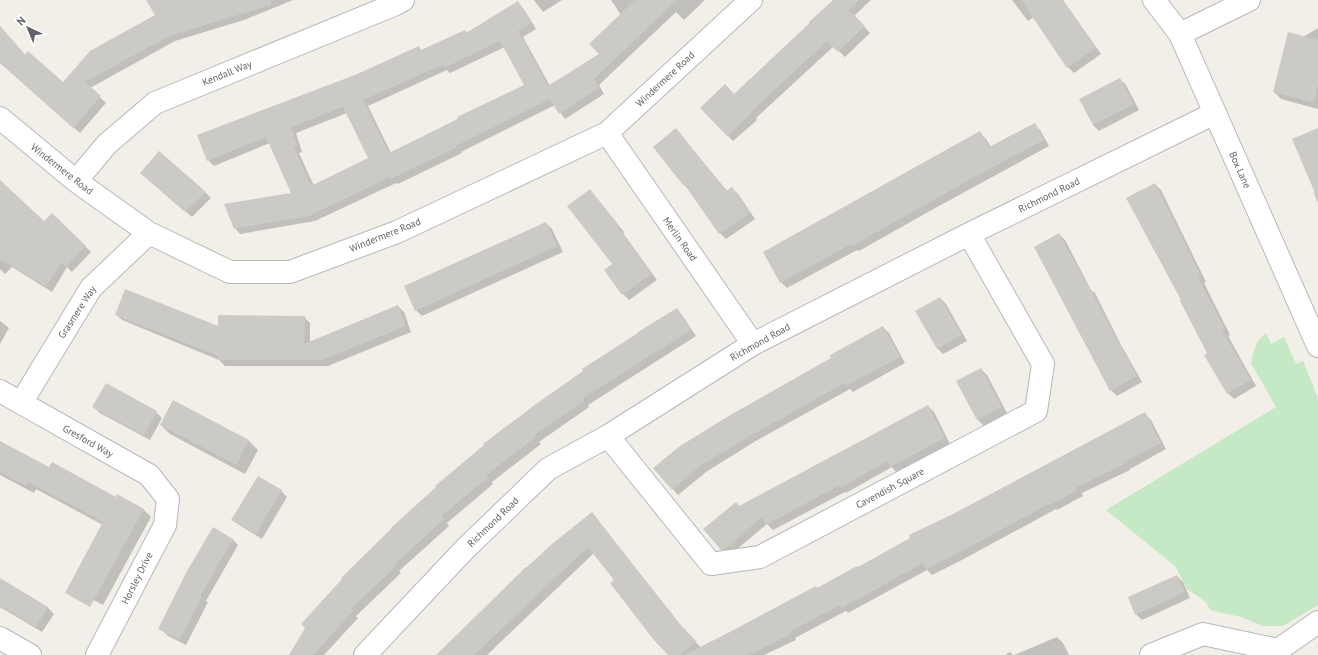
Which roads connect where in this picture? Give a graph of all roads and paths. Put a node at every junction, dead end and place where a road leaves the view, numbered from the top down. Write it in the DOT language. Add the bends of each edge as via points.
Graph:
graph roads {
  1 [pos="403,0"];
  2 [pos="751,0"];
  3 [pos="1154,0"];
  4 [pos="1249,0"];
  5 [pos="1180,34"];
  6 [pos="1215,113"];
  7 [pos="0,118"];
  8 [pos="606,133"];
  9 [pos="76,181"];
  10 [pos="149,233"];
  11 [pos="969,234"];
  12 [pos="753,344"];
  13 [pos="1318,346"];
  14 [pos="0,391"];
  15 [pos="21,403"];
  16 [pos="608,436"];
  17 [pos="168,499"];
  18 [pos="1318,622"];
  19 [pos="0,638"];
  20 [pos="30,655"];
  21 [pos="97,655"];
  22 [pos="364,655"];
  23 [pos="1151,655"];
  1 -- 9 [label="street, Kendall Way" via="155,103 107,144"];
  2 -- 8 [label="street, Windermere Road"];
  3 -- 5 [label="street, Box Lane"];
  4 -- 5 [label="street"];
  5 -- 6 [label="street, Box Lane"];
  6 -- 11 [label="street, Richmond Road"];
  6 -- 13 [label="street, Box Lane"];
  7 -- 9 [label="street, Windermere Road"];
  8 -- 10 [label="street, Windermere Road" via="397,232 290,272 230,272"];
  8 -- 12 [label="street, Merlin Road"];
  9 -- 10 [label="street, Windermere Road"];
  10 -- 15 [label="street, Grasmere Way" via="91,288"];
  11 -- 12 [label="street, Richmond Road"];
  11 -- 16 [label="street, Cavendish Square" via="1043,364 1036,411 760,557 712,564"];
  12 -- 16 [label="street, Richmond Road"];
  14 -- 15 [label="street, Gresford Way"];
  15 -- 17 [label="street, Gresford Way" via="149,475"];
  16 -- 22 [label="street, Richmond Road" via="548,469 465,549"];
  17 -- 21 [label="street, Horsley Drive" via="165,525"];
  18 -- 23 [label="street" via="1278,650 1203,634"];
  19 -- 20 [label="street"];
}
